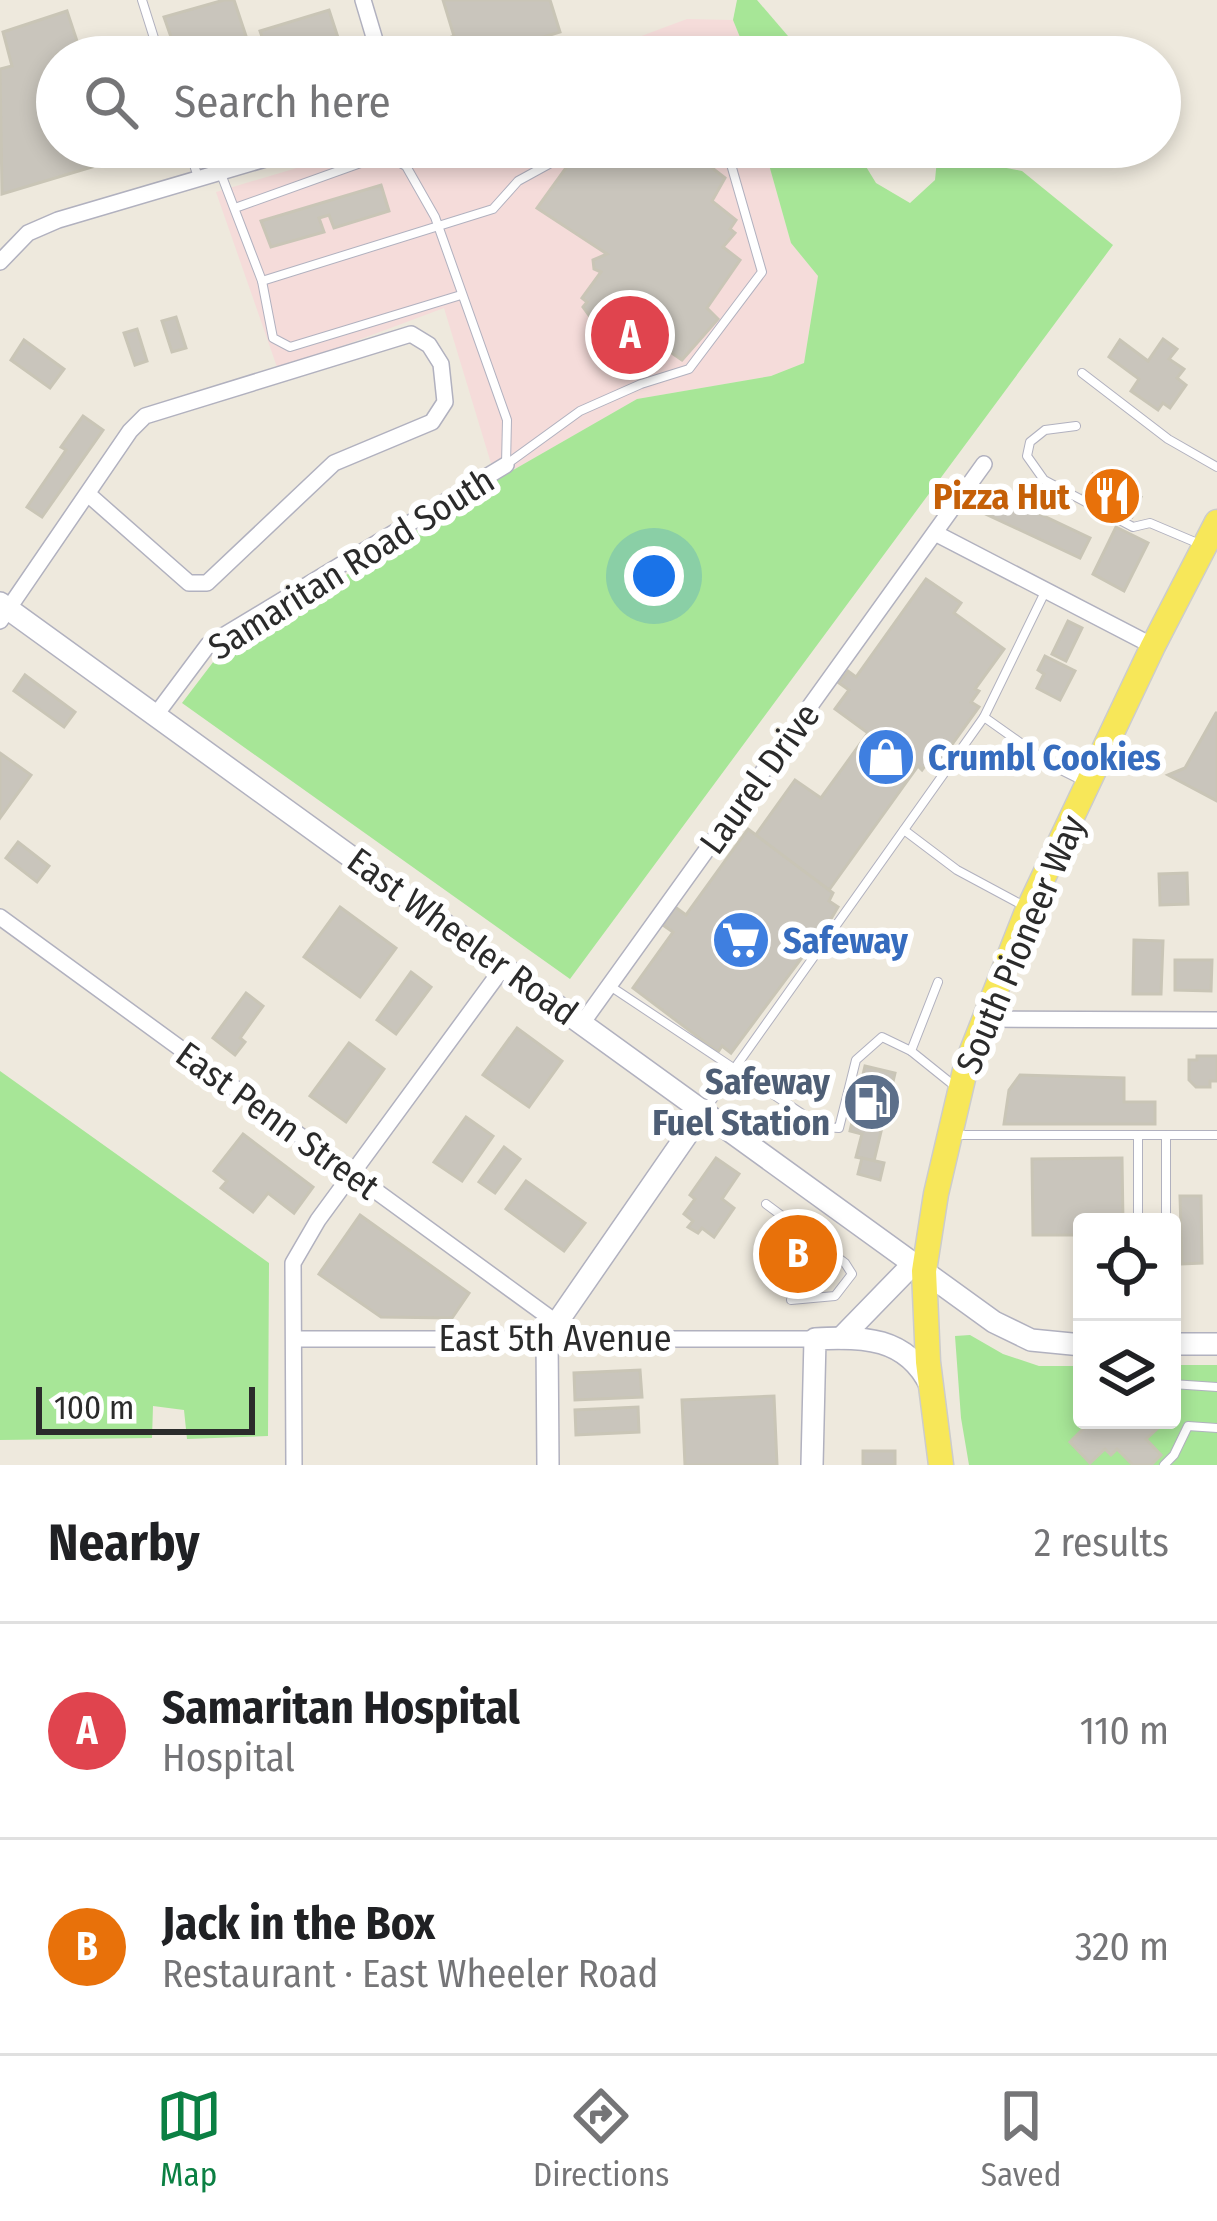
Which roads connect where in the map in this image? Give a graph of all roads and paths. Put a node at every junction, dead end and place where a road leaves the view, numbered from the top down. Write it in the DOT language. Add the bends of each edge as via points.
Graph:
graph roads {
  1 [pos="142,0"];
  2 [pos="363,0"];
  3 [pos="153,36"];
  4 [pos="374,36"];
  5 [pos="195,168"];
  6 [pos="240,168"];
  7 [pos="347,168"];
  8 [pos="407,168"];
  9 [pos="542,168"];
  10 [pos="732,168"];
  11 [pos="221,174"];
  12 [pos="198,178"];
  13 [pos="235,208"];
  14 [pos="436,226"];
  15 [pos="0,262"];
  16 [pos="262,281"];
  17 [pos="462,295"];
  18 [pos="1082,373"];
  19 [pos="1076,426"];
  20 [pos="984,464"];
  21 [pos="506,465"];
  22 [pos="1217,466"];
  23 [pos="89,495"];
  24 [pos="1217,522"];
  25 [pos="935,533"];
  26 [pos="1204,546"];
  27 [pos="1045,590"];
  28 [pos="3,611"];
  29 [pos="1153,646"];
  30 [pos="155,716"];
  31 [pos="984,717"];
  32 [pos="1088,784"];
  33 [pos="904,830"];
  34 [pos="1029,908"];
  35 [pos="0,917"];
  36 [pos="505,965"];
  37 [pos="938,982"];
  38 [pos="609,986"];
  39 [pos="982,1019"];
  40 [pos="1217,1020"];
  41 [pos="583,1022"];
  42 [pos="911,1051"];
  43 [pos="734,1069"];
  44 [pos="959,1090"];
  45 [pos="704,1110"];
  46 [pos="948,1135"];
  47 [pos="1138,1135"];
  48 [pos="1166,1135"];
  49 [pos="1217,1135"];
  50 [pos="352,1174"];
  51 [pos="766,1204"];
  52 [pos="1138,1213"];
  53 [pos="1166,1213"];
  54 [pos="919,1267"];
  55 [pos="791,1300"];
  56 [pos="552,1330"];
  57 [pos="841,1338"];
  58 [pos="295,1339"];
  59 [pos="815,1339"];
  60 [pos="1181,1344"];
  61 [pos="1217,1344"];
  62 [pos="1073,1345"];
  63 [pos="930,1385"];
  64 [pos="1181,1385"];
  65 [pos="1217,1387"];
  66 [pos="1217,1428"];
  67 [pos="294,1465"];
  68 [pos="548,1465"];
  69 [pos="812,1465"];
  70 [pos="941,1465"];
  71 [pos="1164,1465"];
  1 -- 3 [label="lane"];
  2 -- 4 [label="street"];
  5 -- 12 [label="lane"];
  6 -- 11 [label="street"];
  7 -- 13 [label="lane, Samaritan Road South"];
  8 -- 14 [label="lane, Samaritan Road South"];
  9 -- 14 [label="lane" via="493,209"];
  10 -- 21 [label="lane" via="762,272 689,369 580,411"];
  11 -- 12 [label="street"];
  11 -- 13 [label="lane"];
  12 -- 15 [label="street" via="58,220 28,233"];
  13 -- 16 [label="lane"];
  14 -- 16 [label="lane"];
  14 -- 17 [label="lane, Samaritan Road South"];
  16 -- 17 [label="lane" via="273,338 290,347"];
  17 -- 21 [label="lane, Samaritan Road South" via="507,420"];
  18 -- 22 [label="lane"];
  19 -- 26 [label="lane" via="1045,430 1030,442 1028,457 1044,480 1133,526 1150,523"];
  20 -- 25 [label="street, Laurel Drive"];
  21 -- 30 [label="street, Samaritan Road South" via="208,645"];
  23 -- 23 [label="street" via="145,416 411,334 441,364 445,402 433,422 334,463 207,583 189,584"];
  23 -- 28 [label="street"];
  24 -- 26 [label="main road, South Pioneer Way"];
  25 -- 27 [label="street"];
  25 -- 38 [label="street, Laurel Drive"];
  26 -- 29 [label="main road, South Pioneer Way"];
  27 -- 29 [label="street"];
  27 -- 31 [label="lane"];
  28 -- 30 [label="main road, East Wheeler Road"];
  29 -- 32 [label="main road, South Pioneer Way"];
  30 -- 36 [label="main road, East Wheeler Road"];
  31 -- 32 [label="lane"];
  31 -- 33 [label="lane"];
  32 -- 34 [label="main road, South Pioneer Way"];
  33 -- 34 [label="lane"];
  33 -- 43 [label="lane"];
  34 -- 39 [label="main road, South Pioneer Way"];
  35 -- 50 [label="street, East Penn Street"];
  36 -- 41 [label="main road, East Wheeler Road"];
  36 -- 50 [label="street"];
  37 -- 42 [label="lane"];
  38 -- 41 [label="street, Laurel Drive"];
  38 -- 43 [label="lane"];
  39 -- 40 [label="street"];
  39 -- 44 [label="main road, South Pioneer Way"];
  41 -- 45 [label="main road, East Wheeler Road"];
  42 -- 43 [label="lane" via="882,1036 856,1060 839,1128 823,1127"];
  42 -- 44 [label="lane"];
  43 -- 45 [label="lane"];
  44 -- 46 [label="main road, South Pioneer Way"];
  45 -- 54 [label="main road, East Wheeler Road"];
  45 -- 56 [label="main road"];
  46 -- 47 [label="lane"];
  46 -- 54 [label="main road, South Pioneer Way"];
  47 -- 48 [label="lane"];
  47 -- 52 [label="lane"];
  48 -- 49 [label="lane"];
  48 -- 53 [label="lane"];
  50 -- 56 [label="street, East Penn Street"];
  50 -- 58 [label="street" via="292,1263"];
  51 -- 55 [label="lane" via="851,1274 835,1296"];
  54 -- 57 [label="main road"];
  54 -- 62 [label="main road" via="1017,1334"];
  54 -- 63 [label="main road, South Pioneer Way"];
  56 -- 58 [label="street, East 5th Avenue"];
  56 -- 59 [label="street, East 5th Avenue"];
  56 -- 68 [label="main road"];
  57 -- 59 [label="main road"];
  57 -- 63 [label="main road" via="896,1347"];
  58 -- 67 [label="street"];
  59 -- 69 [label="main road"];
  60 -- 61 [label="main road"];
  63 -- 70 [label="main road, South Pioneer Way"];
  64 -- 65 [label="lane"];
  66 -- 71 [label="lane" via="1188,1426"];
}
